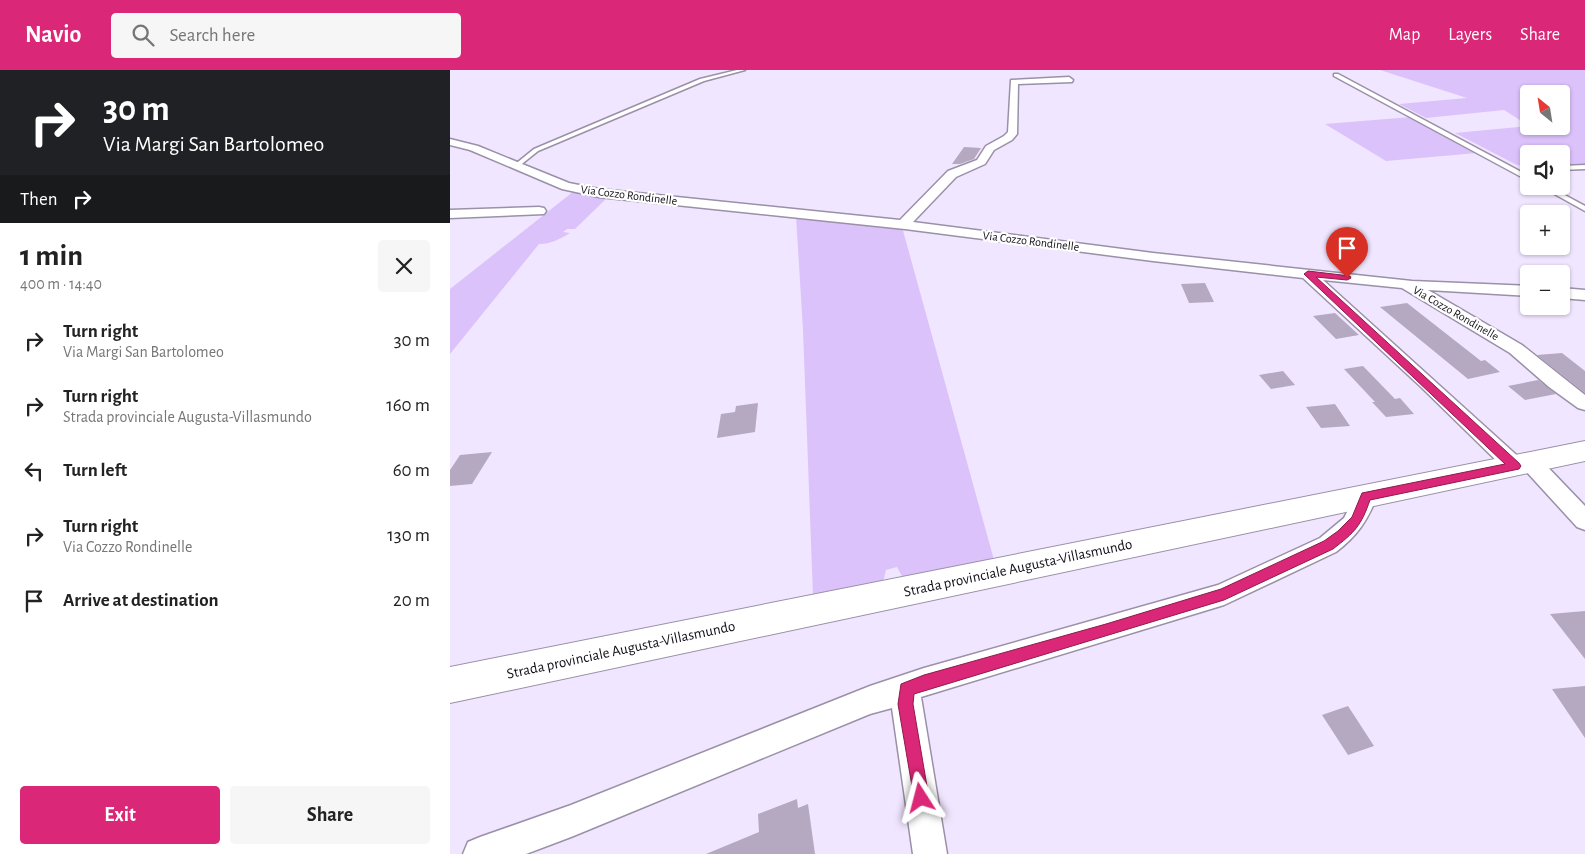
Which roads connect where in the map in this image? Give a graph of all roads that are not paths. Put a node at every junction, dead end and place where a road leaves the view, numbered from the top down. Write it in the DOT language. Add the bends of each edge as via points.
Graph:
graph roads {
  1 [pos="743,70"];
  2 [pos="1336,75"];
  3 [pos="1069,80"];
  4 [pos="1354,82"];
  5 [pos="450,142"];
  6 [pos="516,166"];
  7 [pos="1585,167"];
  8 [pos="1520,168"];
  9 [pos="1570,168"];
  10 [pos="1520,173"];
  11 [pos="1559,195"];
  12 [pos="1585,209"];
  13 [pos="539,211"];
  14 [pos="450,214"];
  15 [pos="905,225"];
  16 [pos="1308,274"];
  17 [pos="1406,284"];
  18 [pos="1520,291"];
  19 [pos="1570,294"];
  20 [pos="1585,295"];
  21 [pos="1585,404"];
  22 [pos="1585,451"];
  23 [pos="1523,464"];
  24 [pos="1366,496"];
  25 [pos="1585,521"];
  26 [pos="450,685"];
  27 [pos="906,689"];
  28 [pos="480,854"];
  29 [pos="930,854"];
  1 -- 6 [label="lane" via="702,80 536,150"];
  2 -- 10 [label="lane"];
  3 -- 15 [label="street" via="1014,82 1011,135 990,148 976,166 952,174 908,218"];
  4 -- 8 [label="lane"];
  5 -- 6 [label="street, Via Cozzo Rondinelle" via="474,148"];
  6 -- 15 [label="street, Via Cozzo Rondinelle" via="566,186 599,193"];
  7 -- 9 [label="lane"];
  11 -- 12 [label="lane"];
  13 -- 14 [label="street"];
  15 -- 16 [label="street, Via Cozzo Rondinelle"];
  16 -- 17 [label="street, Via Cozzo Rondinelle"];
  16 -- 23 [label="street"];
  17 -- 18 [label="street"];
  17 -- 21 [label="street, Via Cozzo Rondinelle" via="1516,349"];
  19 -- 20 [label="street"];
  22 -- 23 [label="main road, Strada provinciale Augusta-Villasmundo"];
  23 -- 24 [label="main road, Strada provinciale Augusta-Villasmundo"];
  23 -- 25 [label="street"];
  24 -- 26 [label="main road, Strada provinciale Augusta-Villasmundo"];
  24 -- 27 [label="street" via="1357,520 1328,545 1224,594"];
  27 -- 28 [label="street" via="870,700"];
  27 -- 29 [label="street"];
}
